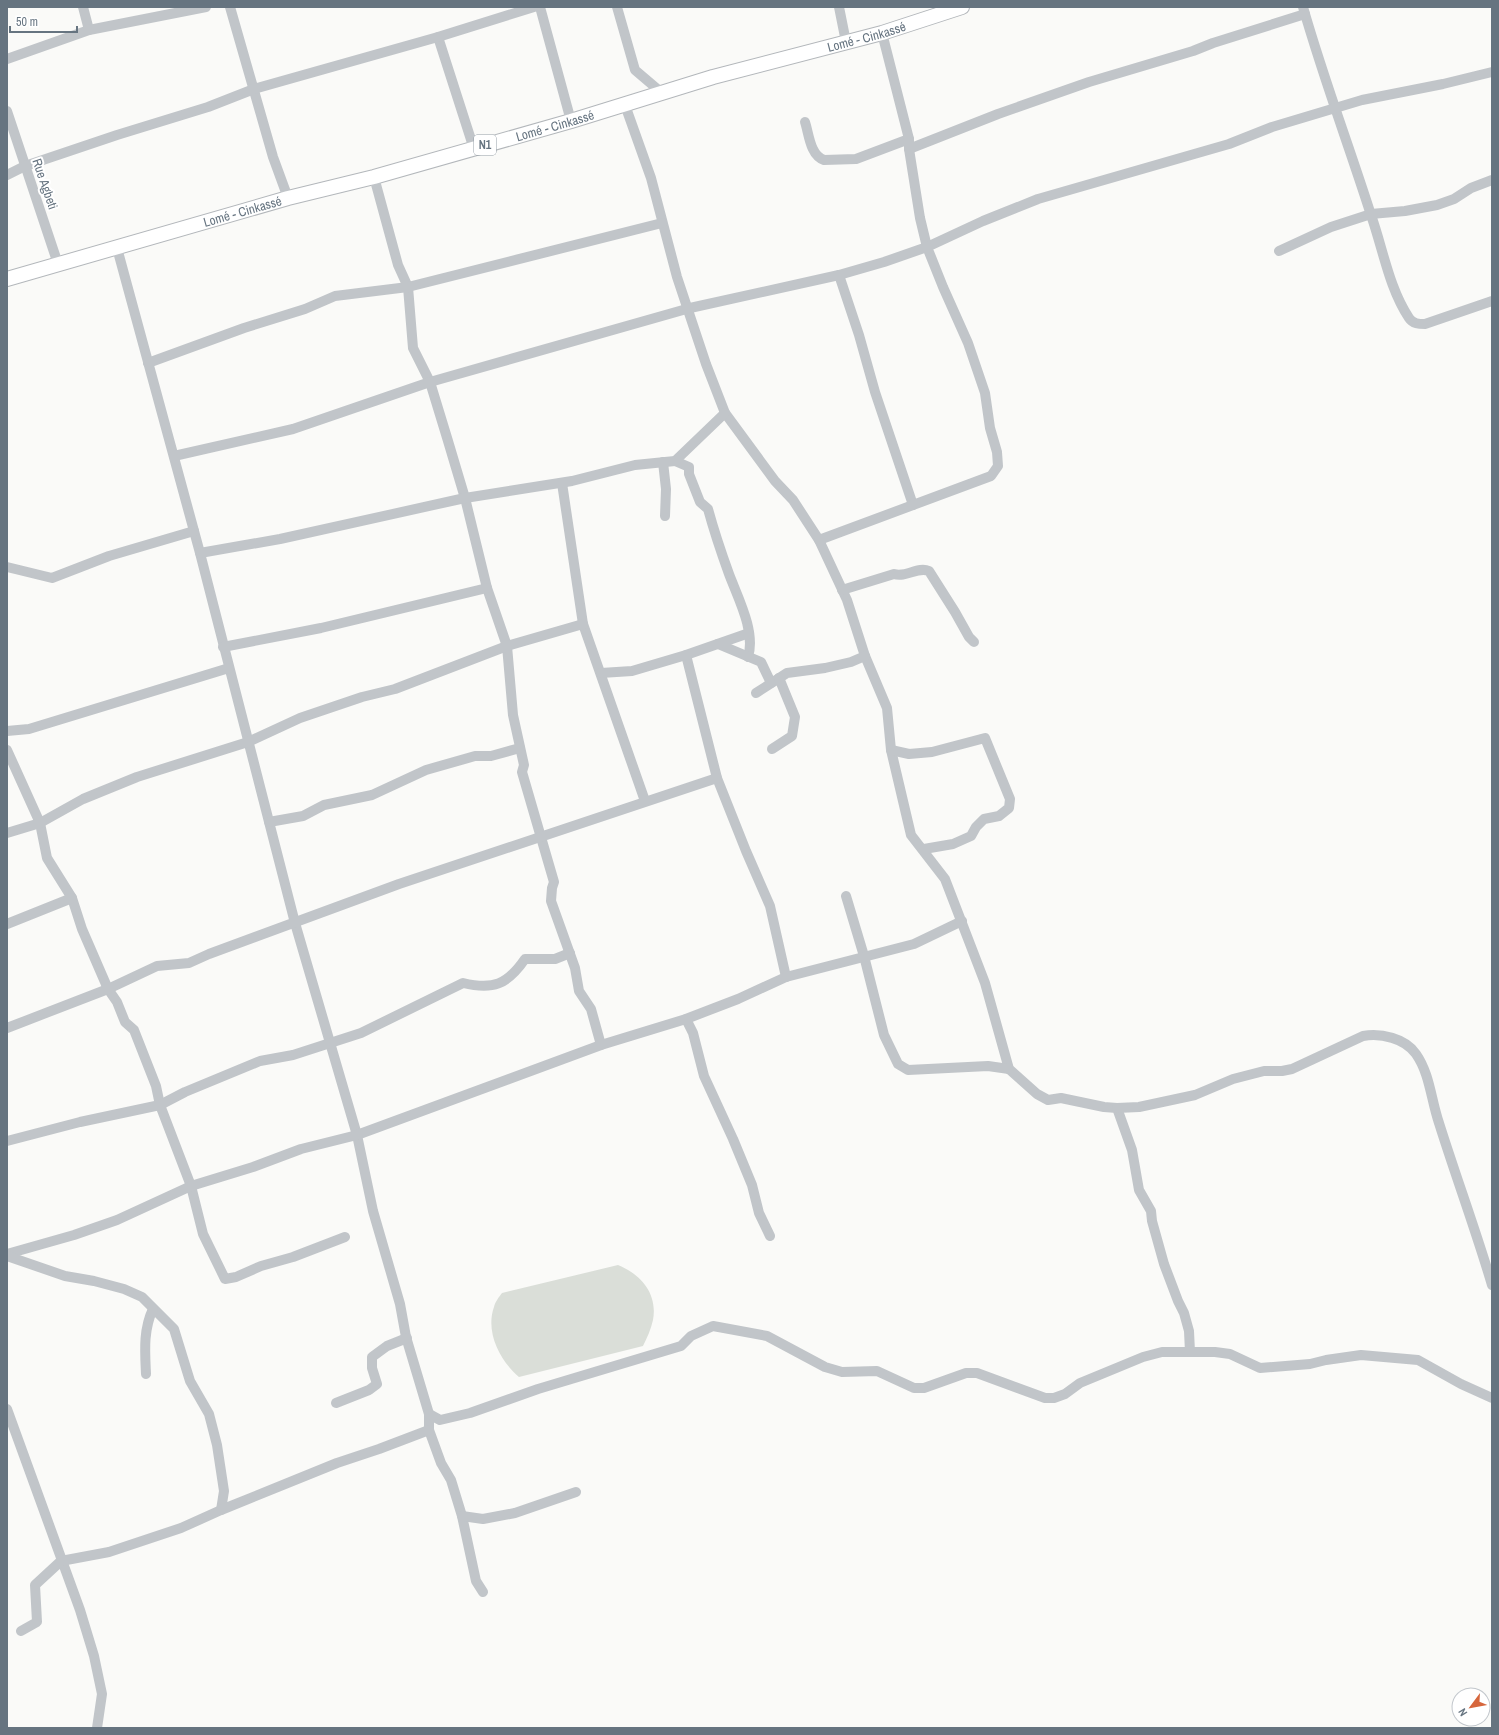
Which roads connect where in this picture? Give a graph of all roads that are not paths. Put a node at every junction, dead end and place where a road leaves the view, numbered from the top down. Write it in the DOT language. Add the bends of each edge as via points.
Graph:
graph roads {
  1 [pos="83,7"];
  2 [pos="206,7"];
  3 [pos="230,7"];
  4 [pos="534,7"];
  5 [pos="540,7"];
  6 [pos="617,7"];
  7 [pos="839,7"];
  8 [pos="962,7"];
  9 [pos="1304,10"];
  10 [pos="89,30"];
  11 [pos="882,33"];
  12 [pos="438,37"];
  13 [pos="846,42"];
  14 [pos="7,59"];
  15 [pos="1492,72"];
  16 [pos="254,89"];
  17 [pos="662,93"];
  18 [pos="624,105"];
  19 [pos="1335,108"];
  20 [pos="7,112"];
  21 [pos="571,121"];
  22 [pos="805,122"];
  23 [pos="909,144"];
  24 [pos="474,149"];
  25 [pos="25,166"];
  26 [pos="7,174"];
  27 [pos="374,177"];
  28 [pos="1492,180"];
  29 [pos="288,198"];
  30 [pos="1371,214"];
  31 [pos="662,223"];
  32 [pos="927,247"];
  33 [pos="117,248"];
  34 [pos="1279,252"];
  35 [pos="58,264"];
  36 [pos="839,275"];
  37 [pos="7,279"];
  38 [pos="408,287"];
  39 [pos="1492,301"];
  40 [pos="688,309"];
  41 [pos="148,363"];
  42 [pos="430,382"];
  43 [pos="725,413"];
  44 [pos="174,456"];
  45 [pos="675,461"];
  46 [pos="663,462"];
  47 [pos="562,482"];
  48 [pos="465,498"];
  49 [pos="913,504"];
  50 [pos="664,516"];
  51 [pos="194,531"];
  52 [pos="819,540"];
  53 [pos="200,553"];
  54 [pos="7,567"];
  55 [pos="487,588"];
  56 [pos="842,590"];
  57 [pos="583,624"];
  58 [pos="749,633"];
  59 [pos="974,642"];
  60 [pos="718,644"];
  61 [pos="507,646"];
  62 [pos="223,647"];
  63 [pos="686,655"];
  64 [pos="865,656"];
  65 [pos="748,657"];
  66 [pos="229,668"];
  67 [pos="601,673"];
  68 [pos="775,681"];
  69 [pos="756,693"];
  70 [pos="7,731"];
  71 [pos="248,742"];
  72 [pos="520,748"];
  73 [pos="772,749"];
  74 [pos="7,750"];
  75 [pos="891,750"];
  76 [pos="717,778"];
  77 [pos="645,801"];
  78 [pos="269,822"];
  79 [pos="40,823"];
  80 [pos="7,833"];
  81 [pos="540,836"];
  82 [pos="924,849"];
  83 [pos="846,896"];
  84 [pos="72,898"];
  85 [pos="962,921"];
  86 [pos="295,923"];
  87 [pos="7,924"];
  88 [pos="570,953"];
  89 [pos="864,956"];
  90 [pos="786,977"];
  91 [pos="108,989"];
  92 [pos="686,1019"];
  93 [pos="7,1028"];
  94 [pos="330,1042"];
  95 [pos="601,1045"];
  96 [pos="1009,1069"];
  97 [pos="160,1105"];
  98 [pos="1117,1108"];
  99 [pos="357,1135"];
  100 [pos="7,1141"];
  101 [pos="191,1186"];
  102 [pos="770,1236"];
  103 [pos="345,1237"];
  104 [pos="7,1255"];
  105 [pos="1492,1286"];
  106 [pos="153,1309"];
  107 [pos="406,1338"];
  108 [pos="1190,1352"];
  109 [pos="146,1374"];
  110 [pos="1492,1398"];
  111 [pos="336,1403"];
  112 [pos="7,1409"];
  113 [pos="429,1414"];
  114 [pos="429,1430"];
  115 [pos="576,1492"];
  116 [pos="221,1510"];
  117 [pos="462,1516"];
  118 [pos="61,1561"];
  119 [pos="483,1592"];
  120 [pos="21,1631"];
  121 [pos="97,1728"];
  1 -- 10 [label="street"];
  2 -- 10 [label="street"];
  3 -- 16 [label="street"];
  4 -- 12 [label="street"];
  5 -- 21 [label="street"];
  6 -- 17 [label="street" via="635,70"];
  7 -- 13 [label="street"];
  8 -- 11 [label="highway, Lomé - Cinkassé / N1"];
  9 -- 19 [label="street"];
  9 -- 23 [label="street" via="1193,51 1089,82"];
  10 -- 14 [label="street"];
  11 -- 13 [label="highway, Lomé - Cinkassé / N1"];
  11 -- 23 [label="street"];
  12 -- 16 [label="street"];
  12 -- 24 [label="street"];
  13 -- 17 [label="highway, Lomé - Cinkassé / N1"];
  15 -- 19 [label="street"];
  16 -- 25 [label="street" via="208,107"];
  16 -- 29 [label="street" via="273,157"];
  17 -- 18 [label="highway, Lomé - Cinkassé / N1"];
  18 -- 21 [label="highway, Lomé - Cinkassé / N1"];
  18 -- 31 [label="street" via="651,178"];
  19 -- 30 [label="street"];
  19 -- 32 [label="street" via="1272,127 1229,144 1038,199"];
  20 -- 25 [label="street, Rue Agbeti"];
  21 -- 24 [label="highway, Lomé - Cinkassé / N1"];
  22 -- 23 [label="street" via="813,149 819,158 824,160 856,159"];
  23 -- 32 [label="street"];
  24 -- 27 [label="highway, Lomé - Cinkassé / N1"];
  25 -- 26 [label="street"];
  25 -- 35 [label="street, Rue Agbeti"];
  27 -- 29 [label="highway, Lomé - Cinkassé / N1"];
  27 -- 38 [label="street" via="398,265"];
  28 -- 30 [label="street" via="1437,205"];
  29 -- 33 [label="highway, Lomé - Cinkassé / N1"];
  30 -- 34 [label="street" via="1331,227"];
  30 -- 39 [label="street" via="1384,259 1401,304 1410,320 1417,324 1425,324"];
  31 -- 38 [label="street"];
  31 -- 40 [label="street"];
  32 -- 36 [label="street"];
  32 -- 49 [label="street" via="968,343 985,393 998,466 991,476"];
  33 -- 35 [label="highway, Lomé - Cinkassé / N1"];
  33 -- 41 [label="street"];
  35 -- 37 [label="highway, Lomé - Cinkassé / N1"];
  36 -- 40 [label="street"];
  36 -- 49 [label="street"];
  38 -- 41 [label="street" via="335,296 305,309"];
  38 -- 42 [label="street" via="413,348"];
  40 -- 42 [label="street"];
  40 -- 43 [label="street"];
  41 -- 44 [label="street"];
  42 -- 44 [label="street" via="293,429"];
  42 -- 48 [label="street"];
  43 -- 45 [label="street"];
  43 -- 52 [label="street" via="775,481 793,500"];
  44 -- 51 [label="street"];
  45 -- 46 [label="street"];
  45 -- 58 [label="street" via="689,467 689,474 700,502 708,509"];
  46 -- 47 [label="street" via="635,465"];
  46 -- 50 [label="street" via="666,489"];
  47 -- 48 [label="street"];
  47 -- 57 [label="street"];
  48 -- 53 [label="street" via="280,539"];
  48 -- 55 [label="street"];
  49 -- 52 [label="street"];
  51 -- 53 [label="street"];
  51 -- 54 [label="street" via="109,556 52,578"];
  52 -- 56 [label="street"];
  53 -- 62 [label="street"];
  55 -- 61 [label="street"];
  55 -- 62 [label="street" via="320,628"];
  56 -- 59 [label="street" via="894,574 900,576 925,569 929,571 968,637"];
  56 -- 64 [label="street"];
  57 -- 61 [label="street"];
  57 -- 67 [label="street"];
  58 -- 60 [label="street"];
  58 -- 65 [label="street" via="751,647"];
  60 -- 63 [label="street"];
  60 -- 65 [label="street"];
  61 -- 71 [label="street" via="395,689 300,718"];
  61 -- 72 [label="street" via="513,716"];
  62 -- 66 [label="street"];
  63 -- 67 [label="street" via="632,671"];
  63 -- 76 [label="street"];
  64 -- 68 [label="street" via="852,662 825,668 787,673"];
  64 -- 75 [label="street" via="886,708"];
  65 -- 68 [label="street" via="760,662"];
  66 -- 70 [label="street" via="28,729"];
  66 -- 71 [label="street"];
  67 -- 77 [label="street"];
  68 -- 69 [label="street"];
  68 -- 73 [label="street" via="795,717 792,736"];
  71 -- 78 [label="street"];
  71 -- 79 [label="street" via="137,777 84,799"];
  72 -- 78 [label="street" via="491,756 475,756 426,770 372,795 324,805 303,816"];
  72 -- 81 [label="street" via="524,766 522,772"];
  74 -- 79 [label="street"];
  75 -- 82 [label="street" via="911,835"];
  75 -- 82 [label="street" via="909,754 932,752 985,738 1010,799 1009,808 999,816 984,819 971,836 953,844"];
  76 -- 77 [label="street"];
  76 -- 90 [label="street" via="770,906"];
  77 -- 81 [label="street"];
  78 -- 86 [label="street"];
  79 -- 80 [label="street"];
  79 -- 84 [label="street" via="47,858"];
  81 -- 86 [label="street"];
  81 -- 88 [label="street" via="554,882 551,901"];
  82 -- 85 [label="street" via="945,879"];
  83 -- 89 [label="street"];
  84 -- 87 [label="street"];
  84 -- 91 [label="street" via="82,929"];
  85 -- 89 [label="street" via="914,944"];
  85 -- 96 [label="street" via="985,983"];
  86 -- 91 [label="street" via="189,963 157,966"];
  86 -- 94 [label="street"];
  88 -- 94 [label="street" via="555,959 525,959 515,974 492,986 463,983 360,1033"];
  88 -- 95 [label="street" via="579,990 591,1009"];
  89 -- 90 [label="street"];
  89 -- 96 [label="street" via="884,1035 898,1064 908,1070 988,1066"];
  90 -- 92 [label="street"];
  91 -- 93 [label="street"];
  91 -- 97 [label="street" via="117,1002 125,1022 134,1030 156,1086"];
  92 -- 95 [label="street"];
  92 -- 102 [label="street" via="693,1033 704,1076 752,1185 759,1213"];
  94 -- 97 [label="street" via="293,1055 260,1061"];
  94 -- 99 [label="street"];
  95 -- 99 [label="street"];
  96 -- 98 [label="street" via="1037,1094 1048,1100 1061,1098 1104,1108"];
  97 -- 100 [label="street"];
  97 -- 101 [label="street"];
  98 -- 105 [label="street" via="1139,1107 1195,1095 1245,1076 1264,1071 1292,1069 1364,1036 1376,1034 1397,1039 1415,1052 1423,1066 1438,1121"];
  98 -- 108 [label="street" via="1132,1150 1140,1190 1151,1211 1164,1264 1189,1331"];
  99 -- 101 [label="street" via="301,1149"];
  99 -- 107 [label="street" via="373,1211 400,1304"];
  101 -- 103 [label="street" via="203,1234 225,1279"];
  101 -- 104 [label="street" via="117,1220"];
  104 -- 106 [label="street" via="65,1276 124,1289 142,1297"];
  106 -- 109 [label="street" via="146,1338"];
  106 -- 116 [label="street" via="174,1329 190,1381 209,1414 224,1491"];
  107 -- 111 [label="street" via="387,1346 372,1357 372,1368 377,1384 369,1390"];
  107 -- 113 [label="street"];
  108 -- 110 [label="street" via="1230,1354 1260,1368 1310,1364 1361,1355 1418,1360"];
  108 -- 113 [label="street" via="1162,1352 1143,1357 1080,1382 1065,1394 1045,1398 977,1373 966,1373 924,1388 914,1388 877,1371 842,1372 825,1367 767,1336 713,1326 691,1336 681,1346 538,1389 470,1413 440,1420"];
  112 -- 118 [label="street"];
  113 -- 114 [label="street"];
  114 -- 116 [label="street" via="337,1463"];
  114 -- 117 [label="street" via="441,1463 451,1480"];
  115 -- 117 [label="street" via="515,1513 483,1519"];
  116 -- 118 [label="street" via="181,1528 109,1552"];
  117 -- 119 [label="street" via="476,1581"];
  118 -- 120 [label="street" via="35,1586 37,1622"];
  118 -- 121 [label="street" via="94,1656 102,1694"];
}
